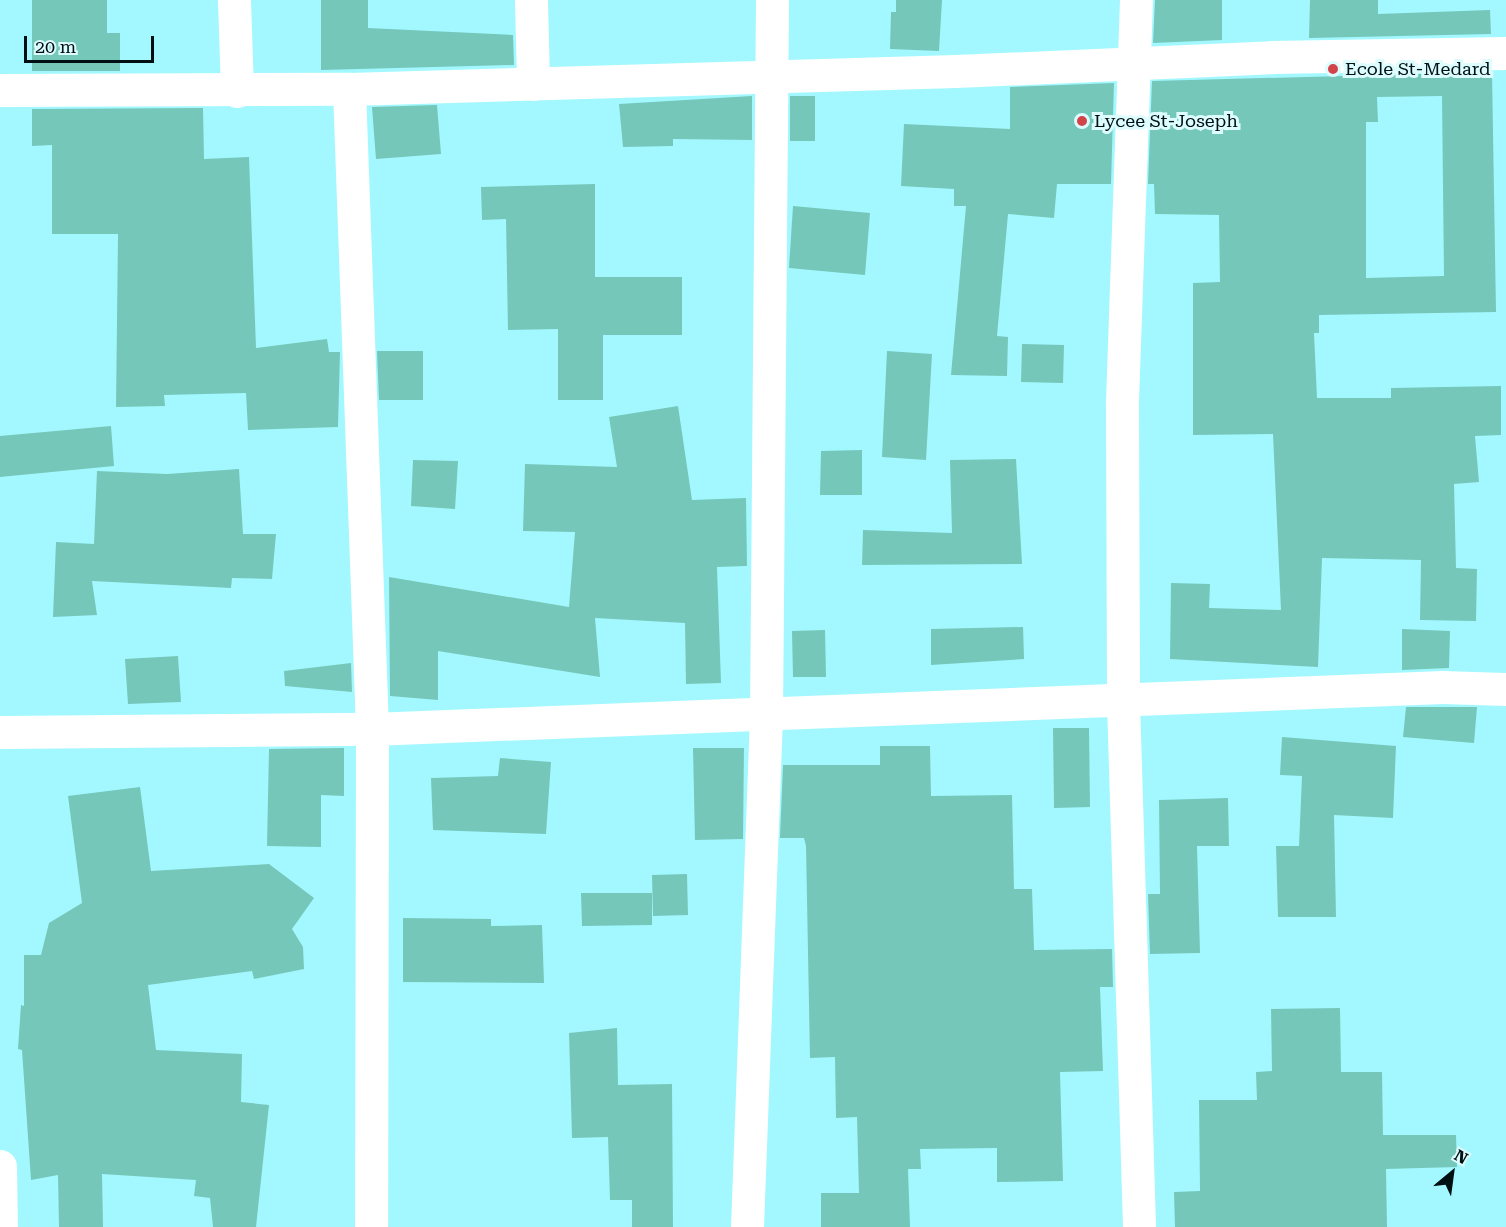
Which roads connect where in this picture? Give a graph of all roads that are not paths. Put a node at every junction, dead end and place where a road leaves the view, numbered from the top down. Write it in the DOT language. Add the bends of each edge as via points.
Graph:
graph roads {
  1 [pos="234,0"];
  2 [pos="531,0"];
  3 [pos="772,0"];
  4 [pos="1136,0"];
  5 [pos="1506,53"];
  6 [pos="1136,63"];
  7 [pos="771,74"];
  8 [pos="533,84"];
  9 [pos="349,89"];
  10 [pos="0,90"];
  11 [pos="237,91"];
  12 [pos="1506,689"];
  13 [pos="1123,702"];
  14 [pos="766,717"];
  15 [pos="372,729"];
  16 [pos="0,732"];
  17 [pos="0,1166"];
  18 [pos="1,1227"];
  19 [pos="371,1227"];
  20 [pos="747,1227"];
  21 [pos="1139,1227"];
  1 -- 11 [label="street"];
  2 -- 8 [label="street"];
  3 -- 7 [label="street"];
  4 -- 6 [label="street"];
  5 -- 6 [label="street"];
  6 -- 7 [label="street"];
  6 -- 13 [label="street" via="1122,406"];
  7 -- 8 [label="street"];
  7 -- 14 [label="street"];
  8 -- 9 [label="street"];
  9 -- 11 [label="street"];
  9 -- 15 [label="street"];
  10 -- 11 [label="street"];
  12 -- 13 [label="street" via="1442,687"];
  13 -- 14 [label="street"];
  13 -- 21 [label="street"];
  14 -- 15 [label="street"];
  14 -- 20 [label="street"];
  15 -- 16 [label="street"];
  15 -- 19 [label="street"];
  17 -- 18 [label="street"];
}
